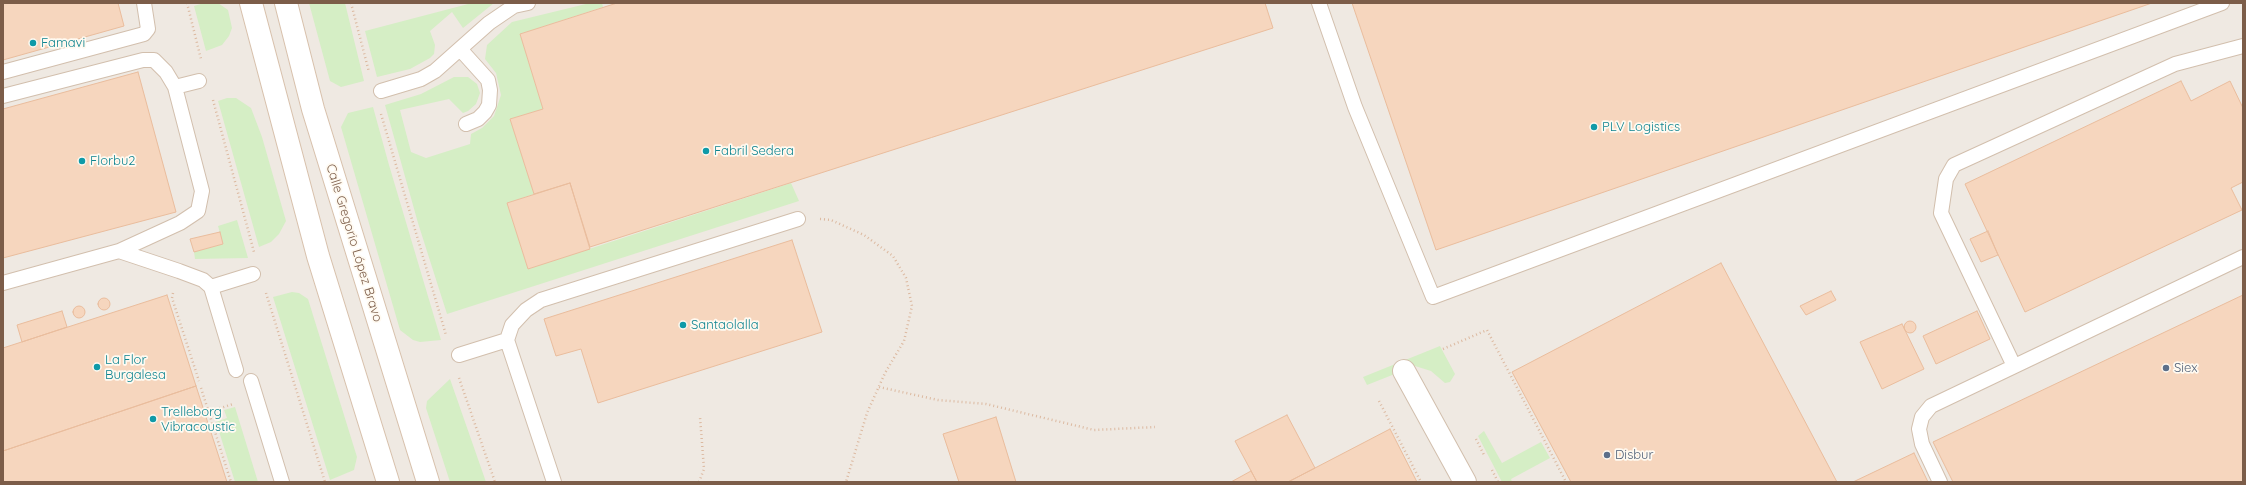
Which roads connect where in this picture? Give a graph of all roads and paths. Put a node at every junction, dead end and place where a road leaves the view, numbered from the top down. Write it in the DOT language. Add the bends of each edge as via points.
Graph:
graph roads {
  1 [pos="144,3"];
  2 [pos="187,3"];
  3 [pos="251,3"];
  4 [pos="286,3"];
  5 [pos="352,3"];
  6 [pos="528,3"];
  7 [pos="1319,3"];
  8 [pos="2219,4"];
  9 [pos="2243,46"];
  10 [pos="460,49"];
  11 [pos="203,63"];
  12 [pos="3,72"];
  13 [pos="371,79"];
  14 [pos="199,81"];
  15 [pos="175,87"];
  16 [pos="380,91"];
  17 [pos="211,93"];
  18 [pos="3,96"];
  19 [pos="379,109"];
  20 [pos="466,124"];
  21 [pos="798,219"];
  22 [pos="119,251"];
  23 [pos="2243,257"];
  24 [pos="256,258"];
  25 [pos="253,274"];
  26 [pos="3,283"];
  27 [pos="211,287"];
  28 [pos="264,288"];
  29 [pos="447,339"];
  30 [pos="507,340"];
  31 [pos="1443,349"];
  32 [pos="459,355"];
  33 [pos="2014,366"];
  34 [pos="236,370"];
  35 [pos="1404,371"];
  36 [pos="458,375"];
  37 [pos="251,381"];
  38 [pos="879,387"];
  39 [pos="201,388"];
  40 [pos="1379,401"];
  41 [pos="234,404"];
  42 [pos="208,412"];
  43 [pos="700,417"];
  44 [pos="1155,427"];
  45 [pos="231,482"];
  46 [pos="282,482"];
  47 [pos="325,482"];
  48 [pos="388,482"];
  49 [pos="428,482"];
  50 [pos="495,482"];
  51 [pos="554,482"];
  52 [pos="699,482"];
  53 [pos="846,482"];
  54 [pos="1421,482"];
  55 [pos="1465,482"];
  56 [pos="1566,482"];
  57 [pos="1940,482"];
  1 -- 12 [label="lane" via="148,29 144,34"];
  2 -- 11 [label="path"];
  3 -- 48 [label="main road" via="318,256"];
  4 -- 49 [label="main road, Calle Gregorio López Bravo" via="325,147"];
  5 -- 13 [label="path"];
  6 -- 10 [label="lane" via="514,6 489,23"];
  7 -- 8 [label="lane" via="1355,107 1433,297"];
  9 -- 33 [label="lane" via="2175,64 1954,165 1946,180 1941,213"];
  10 -- 16 [label="lane" via="435,71 421,79"];
  10 -- 20 [label="lane" via="488,80 490,90 489,104 485,112 478,119"];
  14 -- 15 [label="lane"];
  15 -- 18 [label="lane" via="166,72 154,60 143,60"];
  15 -- 22 [label="lane" via="202,191 198,211 180,223"];
  17 -- 24 [label="path"];
  19 -- 29 [label="path"];
  21 -- 30 [label="lane" via="541,300 526,310 512,325"];
  21 -- 38 [label="path" via="831,220 864,235 893,256 906,278 912,306 904,340"];
  22 -- 26 [label="lane"];
  22 -- 27 [label="lane" via="203,280"];
  23 -- 33 [label="lane"];
  25 -- 27 [label="lane"];
  27 -- 34 [label="lane"];
  28 -- 47 [label="path"];
  30 -- 32 [label="lane"];
  30 -- 51 [label="lane"];
  31 -- 56 [label="path" via="1487,330"];
  33 -- 57 [label="lane" via="1931,406 1922,417 1919,429 1922,444"];
  35 -- 55 [label="main road"];
  36 -- 50 [label="path"];
  37 -- 46 [label="lane"];
  38 -- 44 [label="path" via="938,400 986,404 1094,430"];
  38 -- 53 [label="path" via="867,413"];
  39 -- 42 [label="path"];
  40 -- 54 [label="path"];
  41 -- 42 [label="path"];
  42 -- 45 [label="path"];
  43 -- 52 [label="path" via="704,469"];
}
